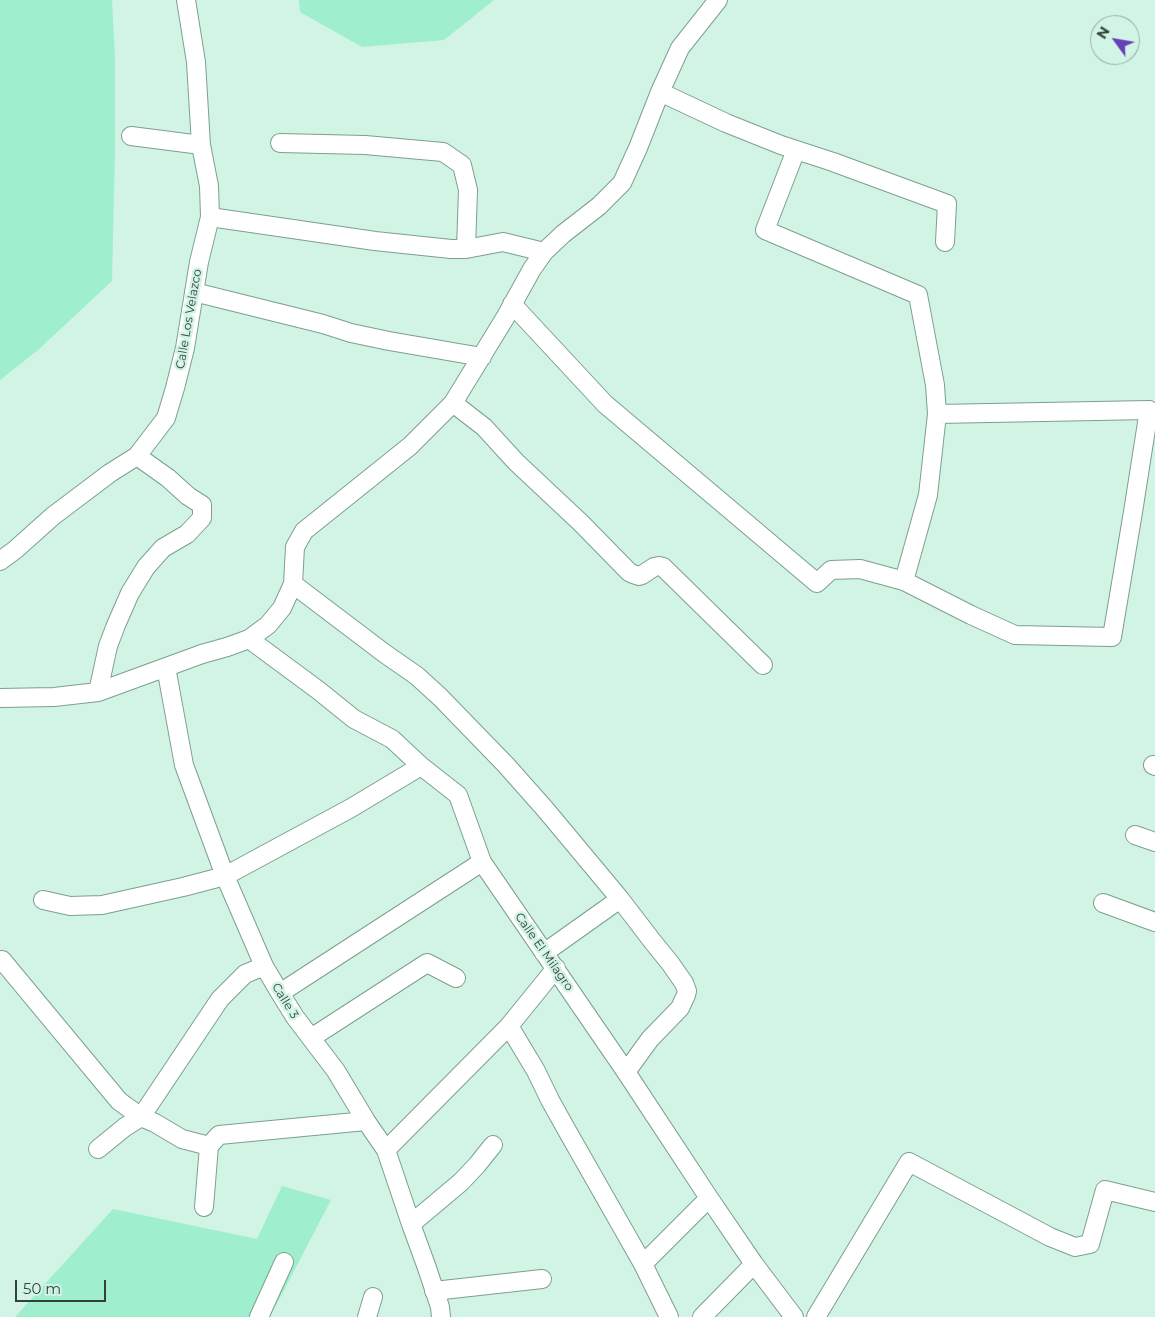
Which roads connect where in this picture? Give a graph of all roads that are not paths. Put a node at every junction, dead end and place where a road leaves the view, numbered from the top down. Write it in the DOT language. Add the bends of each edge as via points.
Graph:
graph roads {
  1 [pos="186,0"];
  2 [pos="718,0"];
  3 [pos="660,92"];
  4 [pos="131,136"];
  5 [pos="280,143"];
  6 [pos="201,145"];
  7 [pos="796,150"];
  8 [pos="210,216"];
  9 [pos="945,242"];
  10 [pos="466,249"];
  11 [pos="544,252"];
  12 [pos="194,292"];
  13 [pos="512,304"];
  14 [pos="482,357"];
  15 [pos="453,403"];
  16 [pos="937,414"];
  17 [pos="137,456"];
  18 [pos="0,561"];
  19 [pos="904,581"];
  20 [pos="293,584"];
  21 [pos="249,639"];
  22 [pos="763,665"];
  23 [pos="166,667"];
  24 [pos="98,692"];
  25 [pos="0,698"];
  26 [pos="421,766"];
  27 [pos="1135,834"];
  28 [pos="1155,842"];
  29 [pos="482,862"];
  30 [pos="225,876"];
  31 [pos="620,899"];
  32 [pos="43,900"];
  33 [pos="1103,903"];
  34 [pos="1155,922"];
  35 [pos="544,953"];
  36 [pos="2,960"];
  37 [pos="264,966"];
  38 [pos="556,968"];
  39 [pos="456,978"];
  40 [pos="280,993"];
  41 [pos="510,1026"];
  42 [pos="311,1038"];
  43 [pos="626,1072"];
  44 [pos="141,1117"];
  45 [pos="366,1121"];
  46 [pos="209,1146"];
  47 [pos="493,1146"];
  48 [pos="98,1149"];
  49 [pos="386,1150"];
  50 [pos="709,1198"];
  51 [pos="1155,1202"];
  52 [pos="204,1207"];
  53 [pos="411,1224"];
  54 [pos="284,1262"];
  55 [pos="642,1264"];
  56 [pos="754,1264"];
  57 [pos="542,1279"];
  58 [pos="434,1291"];
  59 [pos="373,1297"];
  60 [pos="259,1317"];
  61 [pos="367,1317"];
  62 [pos="441,1317"];
  63 [pos="669,1317"];
  64 [pos="702,1317"];
  65 [pos="794,1317"];
  66 [pos="816,1317"];
  1 -- 6 [label="street, Calle Los Velazco" via="196,62"];
  2 -- 3 [label="street" via="680,48"];
  3 -- 7 [label="street" via="726,123"];
  3 -- 11 [label="street" via="622,184"];
  4 -- 6 [label="street"];
  5 -- 10 [label="street" via="365,145 443,152 462,165 468,190"];
  6 -- 8 [label="street, Calle Los Velazco" via="209,186"];
  7 -- 9 [label="street" via="947,204"];
  7 -- 16 [label="street" via="764,230 918,295 935,385"];
  8 -- 10 [label="street" via="375,241"];
  8 -- 12 [label="street, Calle Los Velazco"];
  10 -- 11 [label="street" via="503,242"];
  11 -- 13 [label="street"];
  12 -- 14 [label="street" via="351,333"];
  12 -- 17 [label="street, Calle Los Velazco" via="185,348 166,418"];
  13 -- 14 [label="street"];
  13 -- 19 [label="street" via="605,404 817,582 831,570 860,569"];
  14 -- 15 [label="street"];
  15 -- 20 [label="street" via="410,446 304,531 295,547"];
  15 -- 22 [label="street" via="484,427 629,572 640,576 654,567 663,567"];
  16 -- 19 [label="street" via="928,495"];
  16 -- 19 [label="street" via="1149,410 1112,637 1015,635"];
  17 -- 18 [label="street, Calle Los Velazco" via="53,516"];
  17 -- 24 [label="street" via="202,505 202,518 187,534 163,548 130,593 108,646"];
  20 -- 21 [label="street" via="282,608 268,625"];
  20 -- 31 [label="street" via="440,696 546,809"];
  21 -- 23 [label="street"];
  21 -- 26 [label="street, Calle El Milagro" via="354,719 392,739"];
  23 -- 24 [label="street"];
  23 -- 30 [label="street, Calle 3" via="184,765"];
  24 -- 25 [label="street"];
  26 -- 29 [label="street, Calle El Milagro" via="458,794"];
  26 -- 30 [label="street"];
  27 -- 28 [label="street"];
  29 -- 35 [label="street, Calle El Milagro"];
  29 -- 40 [label="street"];
  30 -- 32 [label="street" via="102,905 70,906"];
  30 -- 37 [label="street, Calle 3"];
  31 -- 35 [label="street"];
  31 -- 43 [label="street" via="670,963 687,991 680,1008 650,1039"];
  33 -- 34 [label="street"];
  35 -- 38 [label="street, Calle El Milagro"];
  36 -- 44 [label="street" via="119,1101"];
  37 -- 40 [label="street, Calle 3"];
  37 -- 44 [label="street" via="245,974 220,999"];
  38 -- 41 [label="street"];
  38 -- 43 [label="street, Calle El Milagro"];
  39 -- 42 [label="street" via="427,963"];
  40 -- 42 [label="street, Calle 3"];
  41 -- 49 [label="street"];
  41 -- 55 [label="street"];
  42 -- 45 [label="street, Calle 3" via="336,1070"];
  43 -- 50 [label="street, Calle El Milagro"];
  44 -- 46 [label="street" via="182,1139"];
  44 -- 48 [label="street"];
  45 -- 46 [label="street" via="219,1135"];
  45 -- 49 [label="street, Calle 3"];
  46 -- 52 [label="street"];
  47 -- 53 [label="street" via="461,1182"];
  49 -- 53 [label="street, Calle 3"];
  50 -- 55 [label="street"];
  50 -- 56 [label="street, Calle El Milagro"];
  51 -- 66 [label="street" via="1105,1190 1090,1244 1075,1247 909,1162"];
  53 -- 58 [label="street, Calle 3"];
  54 -- 60 [label="street"];
  55 -- 63 [label="street"];
  56 -- 64 [label="street"];
  56 -- 65 [label="street, Calle El Milagro"];
  57 -- 58 [label="street"];
  58 -- 62 [label="street, Calle 3"];
  59 -- 61 [label="street"];
}
